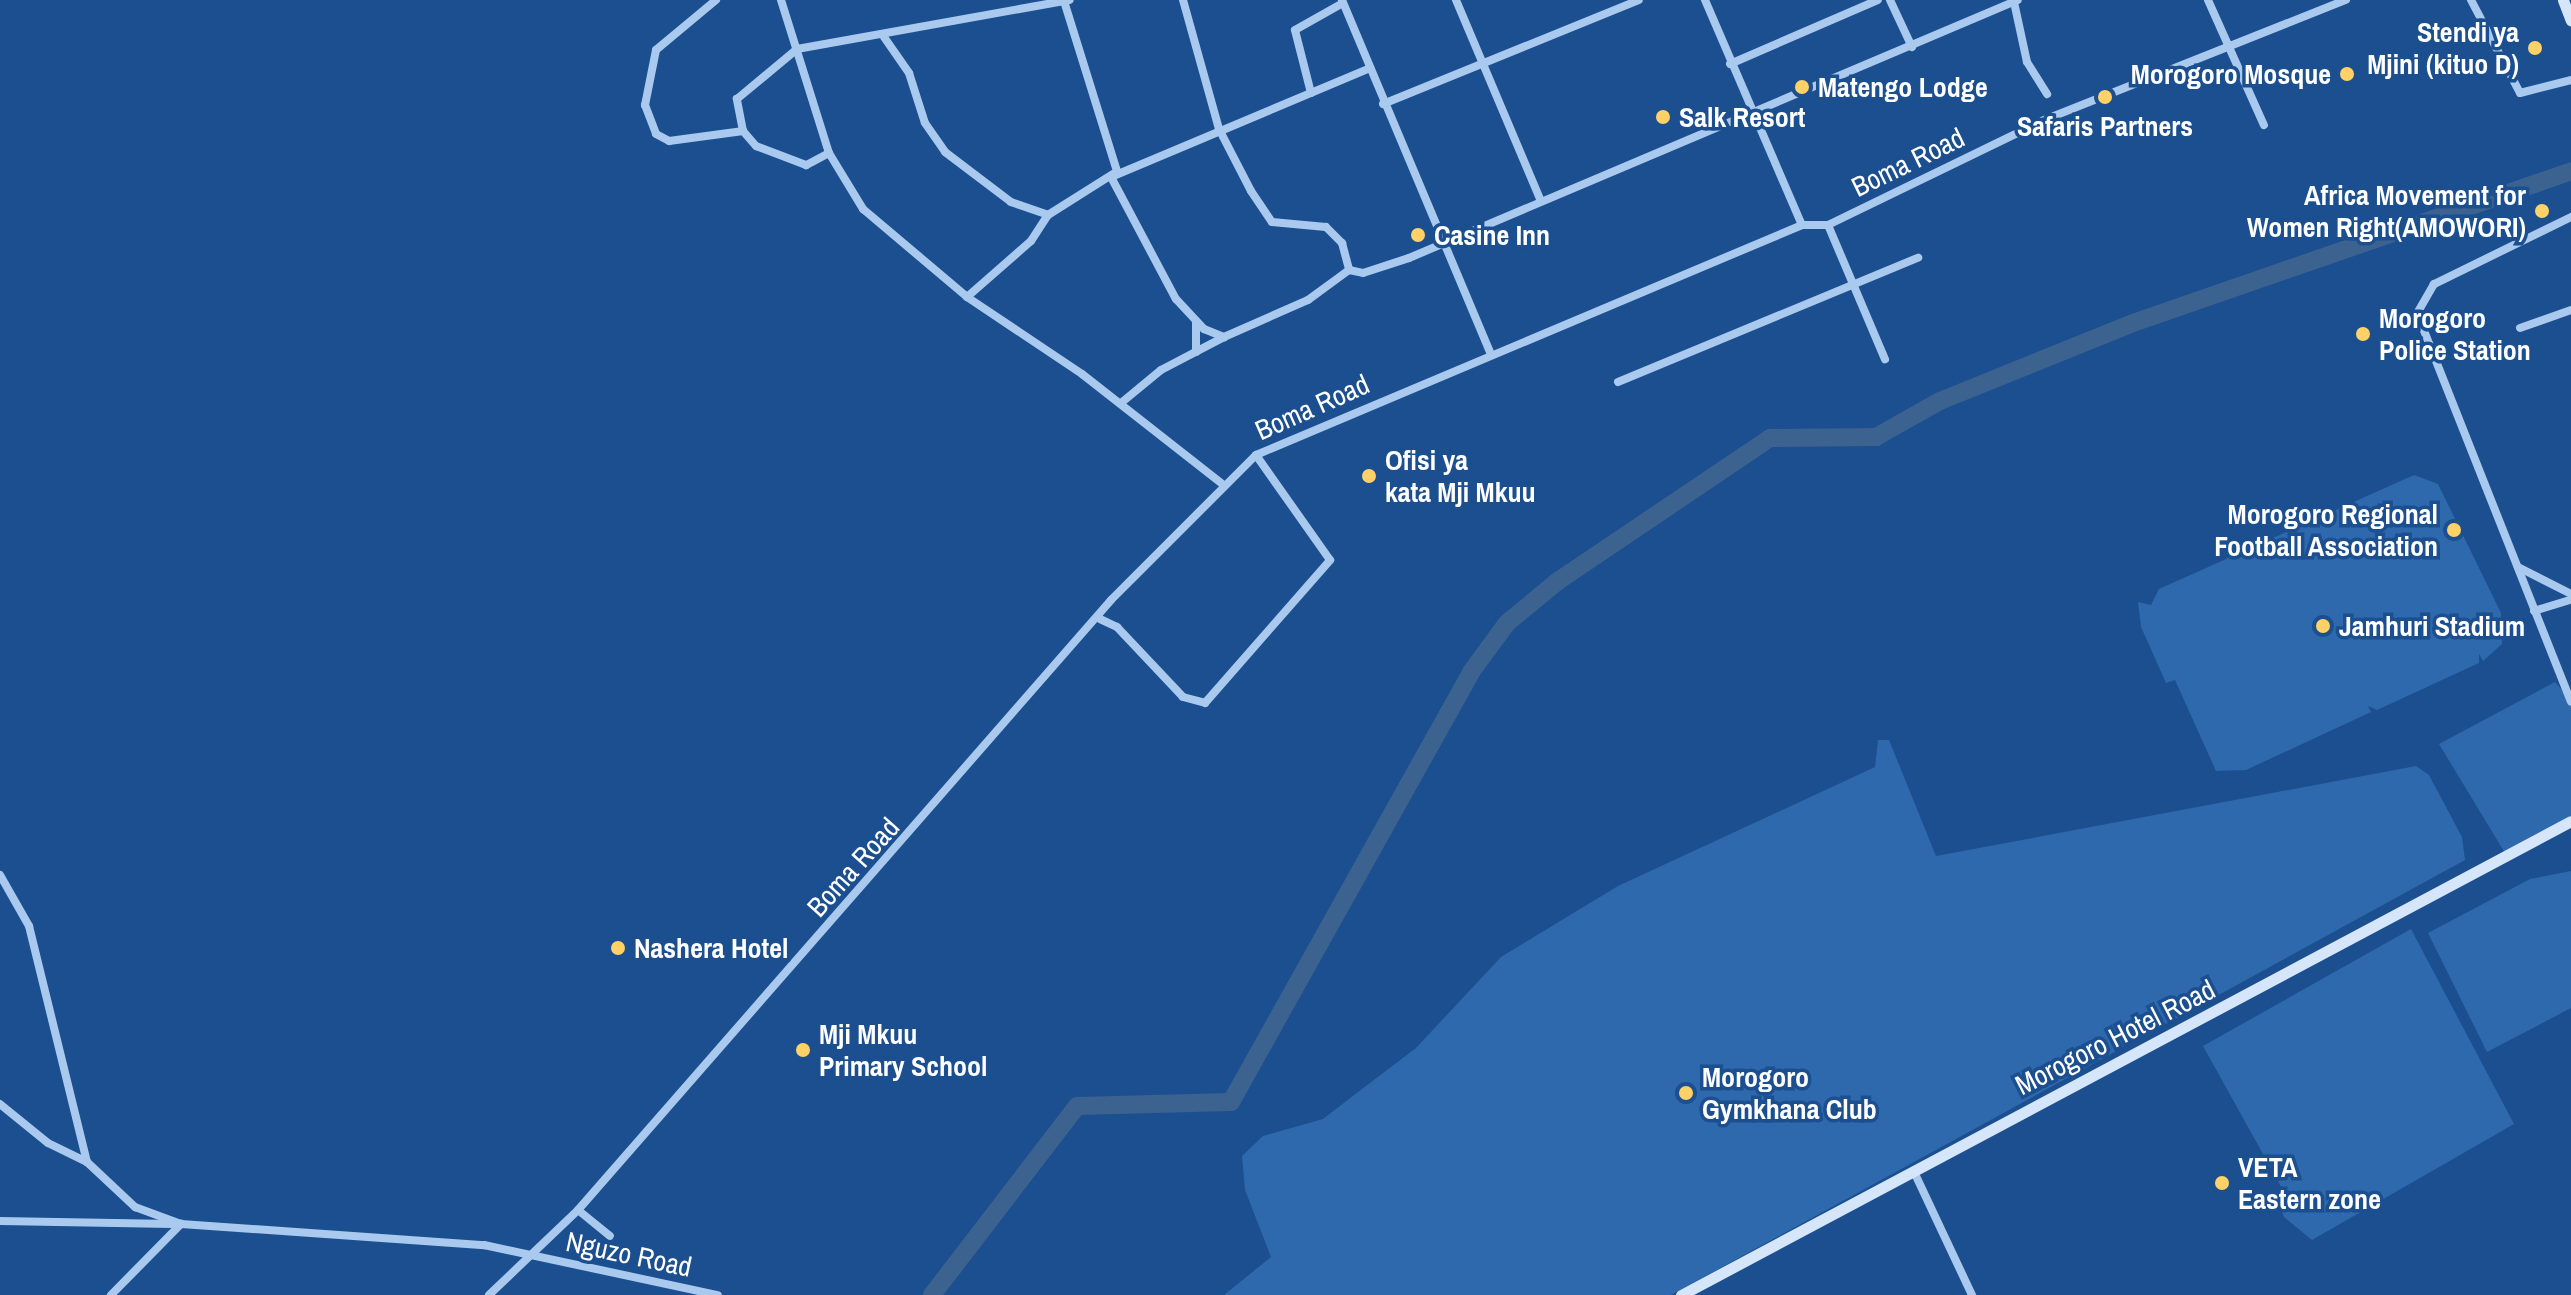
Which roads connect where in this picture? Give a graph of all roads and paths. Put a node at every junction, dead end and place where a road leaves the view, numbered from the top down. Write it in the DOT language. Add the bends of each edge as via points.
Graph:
graph roads {
  1 [pos="716,0"];
  2 [pos="781,0"];
  3 [pos="1067,0"];
  4 [pos="1183,0"];
  5 [pos="1456,0"];
  6 [pos="1639,0"];
  7 [pos="1705,0"];
  8 [pos="1878,0"];
  9 [pos="1890,0"];
  10 [pos="2208,0"];
  11 [pos="2346,0"];
  12 [pos="2471,0"];
  13 [pos="2563,0"];
  14 [pos="2016,1"];
  15 [pos="1342,2"];
  16 [pos="1036,4"];
  17 [pos="2571,21"];
  18 [pos="884,37"];
  19 [pos="2227,45"];
  20 [pos="1912,47"];
  21 [pos="797,49"];
  22 [pos="1487,63"];
  23 [pos="1730,64"];
  24 [pos="1368,69"];
  25 [pos="2571,80"];
  26 [pos="1311,93"];
  27 [pos="2047,94"];
  28 [pos="1383,104"];
  29 [pos="1755,115"];
  30 [pos="2264,125"];
  31 [pos="1219,129"];
  32 [pos="743,131"];
  33 [pos="829,153"];
  34 [pos="1114,174"];
  35 [pos="1540,199"];
  36 [pos="1048,215"];
  37 [pos="2571,217"];
  38 [pos="1802,225"];
  39 [pos="1828,225"];
  40 [pos="1441,243"];
  41 [pos="1918,258"];
  42 [pos="1349,270"];
  43 [pos="1854,284"];
  44 [pos="967,297"];
  45 [pos="2571,310"];
  46 [pos="1196,322"];
  47 [pos="2520,328"];
  48 [pos="1224,337"];
  49 [pos="1196,352"];
  50 [pos="1490,352"];
  51 [pos="1885,359"];
  52 [pos="1618,382"];
  53 [pos="1121,403"];
  54 [pos="1256,455"];
  55 [pos="1221,483"];
  56 [pos="2518,566"];
  57 [pos="2571,594"];
  58 [pos="2571,600"];
  59 [pos="2534,611"];
  60 [pos="1100,619"];
  61 [pos="2571,702"];
  62 [pos="2571,821"];
  63 [pos="0,875"];
  64 [pos="0,1104"];
  65 [pos="87,1162"];
  66 [pos="1916,1176"];
  67 [pos="578,1210"];
  68 [pos="0,1221"];
  69 [pos="181,1224"];
  70 [pos="610,1236"];
  71 [pos="530,1255"];
  72 [pos="111,1295"];
  73 [pos="489,1295"];
  74 [pos="718,1295"];
  75 [pos="1681,1295"];
  76 [pos="1972,1295"];
  1 -- 32 [label="street" via="656,50 645,105 656,134 669,141"];
  2 -- 21 [label="street"];
  3 -- 16 [label="street"];
  3 -- 34 [label="street"];
  4 -- 31 [label="street"];
  5 -- 22 [label="street"];
  6 -- 22 [label="street"];
  7 -- 23 [label="street"];
  8 -- 23 [label="street"];
  9 -- 20 [label="street"];
  10 -- 19 [label="street"];
  11 -- 19 [label="street, Boma Road"];
  12 -- 25 [label="street" via="2520,93"];
  13 -- 17 [label="street"];
  14 -- 20 [label="street"];
  14 -- 27 [label="street" via="2027,62"];
  15 -- 24 [label="street"];
  15 -- 26 [label="street" via="1295,30 1294,49"];
  16 -- 18 [label="street"];
  18 -- 21 [label="street"];
  18 -- 36 [label="street" via="909,73 925,123 945,152 1011,202"];
  19 -- 30 [label="street"];
  19 -- 39 [label="street, Boma Road" via="2044,120"];
  20 -- 29 [label="street"];
  21 -- 32 [label="street" via="737,99"];
  21 -- 33 [label="street"];
  22 -- 28 [label="street"];
  22 -- 35 [label="street"];
  23 -- 29 [label="street"];
  24 -- 26 [label="street"];
  24 -- 28 [label="street"];
  26 -- 31 [label="street"];
  28 -- 40 [label="street"];
  29 -- 35 [label="street"];
  29 -- 38 [label="street"];
  31 -- 34 [label="street"];
  31 -- 42 [label="street" via="1272,222 1326,227 1342,243"];
  32 -- 33 [label="street" via="795,162 816,166"];
  33 -- 44 [label="street" via="871,217"];
  34 -- 36 [label="street"];
  34 -- 46 [label="street" via="1150,256"];
  35 -- 40 [label="street"];
  36 -- 44 [label="street" via="1031,241"];
  37 -- 56 [label="street" via="2434,284 2417,313"];
  38 -- 39 [label="street, Boma Road"];
  38 -- 50 [label="street, Boma Road"];
  39 -- 43 [label="street"];
  40 -- 42 [label="street" via="1363,273"];
  40 -- 50 [label="street"];
  41 -- 43 [label="street"];
  42 -- 48 [label="street" via="1308,300"];
  43 -- 51 [label="street"];
  43 -- 52 [label="street"];
  44 -- 53 [label="street"];
  45 -- 47 [label="street"];
  46 -- 48 [label="street"];
  46 -- 49 [label="street"];
  48 -- 49 [label="street"];
  49 -- 53 [label="street"];
  50 -- 54 [label="street, Boma Road"];
  53 -- 55 [label="street"];
  54 -- 55 [label="street, Boma Road"];
  54 -- 60 [label="street" via="1330,560 1205,703 1183,697 1117,627"];
  55 -- 60 [label="street, Boma Road"];
  56 -- 57 [label="street"];
  56 -- 59 [label="street"];
  58 -- 59 [label="street"];
  59 -- 61 [label="street"];
  60 -- 67 [label="street, Boma Road"];
  62 -- 66 [label="street, Morogoro Hotel Road" via="2465,871 2139,1057 2019,1112"];
  63 -- 65 [label="street" via="29,926"];
  64 -- 65 [label="street" via="48,1143"];
  65 -- 69 [label="street" via="135,1207"];
  66 -- 75 [label="street, Morogoro Hotel Road"];
  66 -- 76 [label="street"];
  67 -- 70 [label="street"];
  67 -- 71 [label="street, Boma Road"];
  68 -- 69 [label="street"];
  69 -- 71 [label="street, Nguzo Road" via="484,1245"];
  69 -- 72 [label="street"];
  71 -- 73 [label="street, Boma Road"];
  71 -- 74 [label="street, Nguzo Road"];
}
